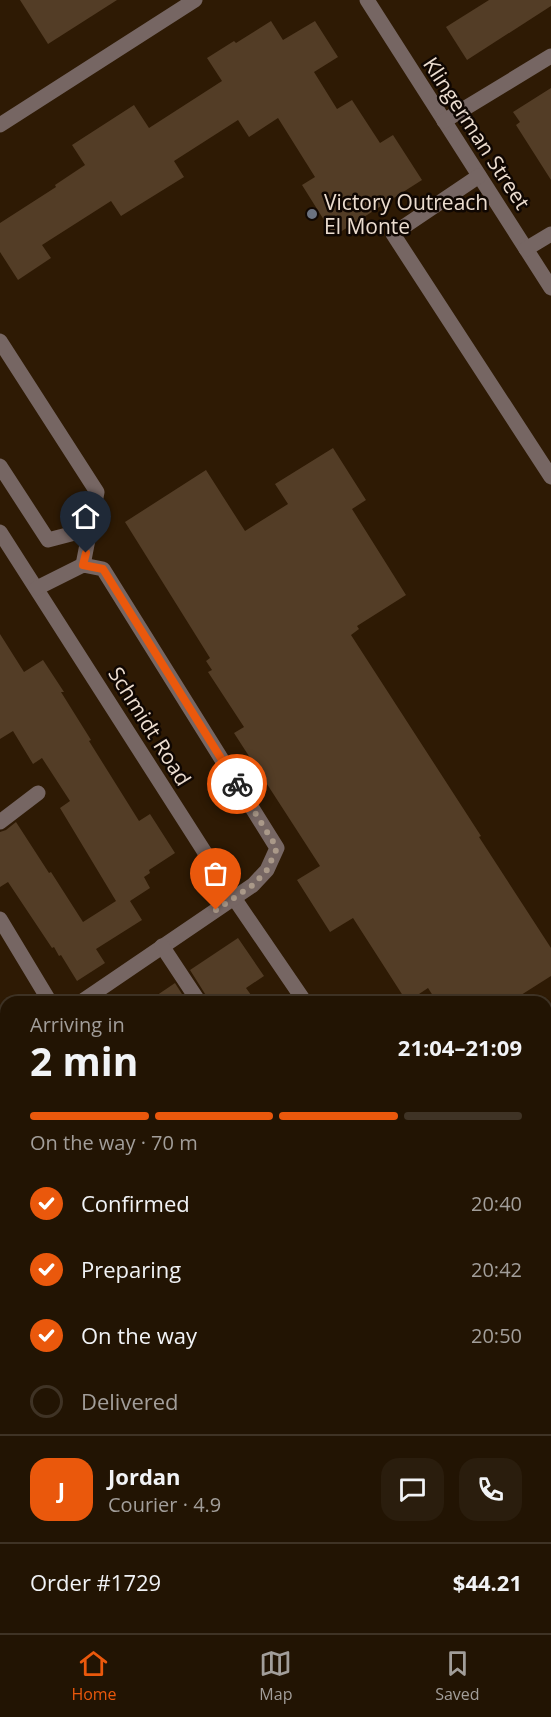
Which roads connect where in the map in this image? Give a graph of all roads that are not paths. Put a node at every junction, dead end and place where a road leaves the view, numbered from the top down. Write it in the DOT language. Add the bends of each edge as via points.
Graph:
graph roads {
  1 [pos="195,0"];
  2 [pos="367,0"];
  3 [pos="551,56"];
  4 [pos="444,121"];
  5 [pos="0,125"];
  6 [pos="479,176"];
  7 [pos="551,234"];
  8 [pos="526,249"];
  9 [pos="551,288"];
  10 [pos="0,341"];
  11 [pos="0,466"];
  12 [pos="551,477"];
  13 [pos="90,529"];
  14 [pos="0,532"];
  15 [pos="83,565"];
  16 [pos="37,588"];
  17 [pos="38,793"];
  18 [pos="0,822"];
  19 [pos="234,898"];
  20 [pos="0,919"];
  21 [pos="162,946"];
  22 [pos="46,996"];
  23 [pos="90,996"];
  24 [pos="195,996"];
  25 [pos="300,996"];
  1 -- 5 [label="street"];
  2 -- 4 [label="street, Klingerman Street"];
  3 -- 4 [label="street"];
  4 -- 6 [label="street, Klingerman Street"];
  6 -- 8 [label="street, Klingerman Street"];
  6 -- 12 [label="street" via="393,234"];
  7 -- 8 [label="street"];
  8 -- 9 [label="street, Klingerman Street"];
  10 -- 13 [label="street" via="97,492"];
  11 -- 13 [label="street" via="48,540"];
  13 -- 15 [label="street"];
  14 -- 16 [label="street, Schmidt Road"];
  15 -- 16 [label="street"];
  15 -- 19 [label="street" via="103,569 277,848 267,870"];
  16 -- 19 [label="street, Schmidt Road"];
  17 -- 18 [label="street"];
  19 -- 21 [label="street"];
  19 -- 25 [label="street, Schmidt Road"];
  20 -- 22 [label="street"];
  21 -- 23 [label="street"];
  21 -- 24 [label="street"];
}
